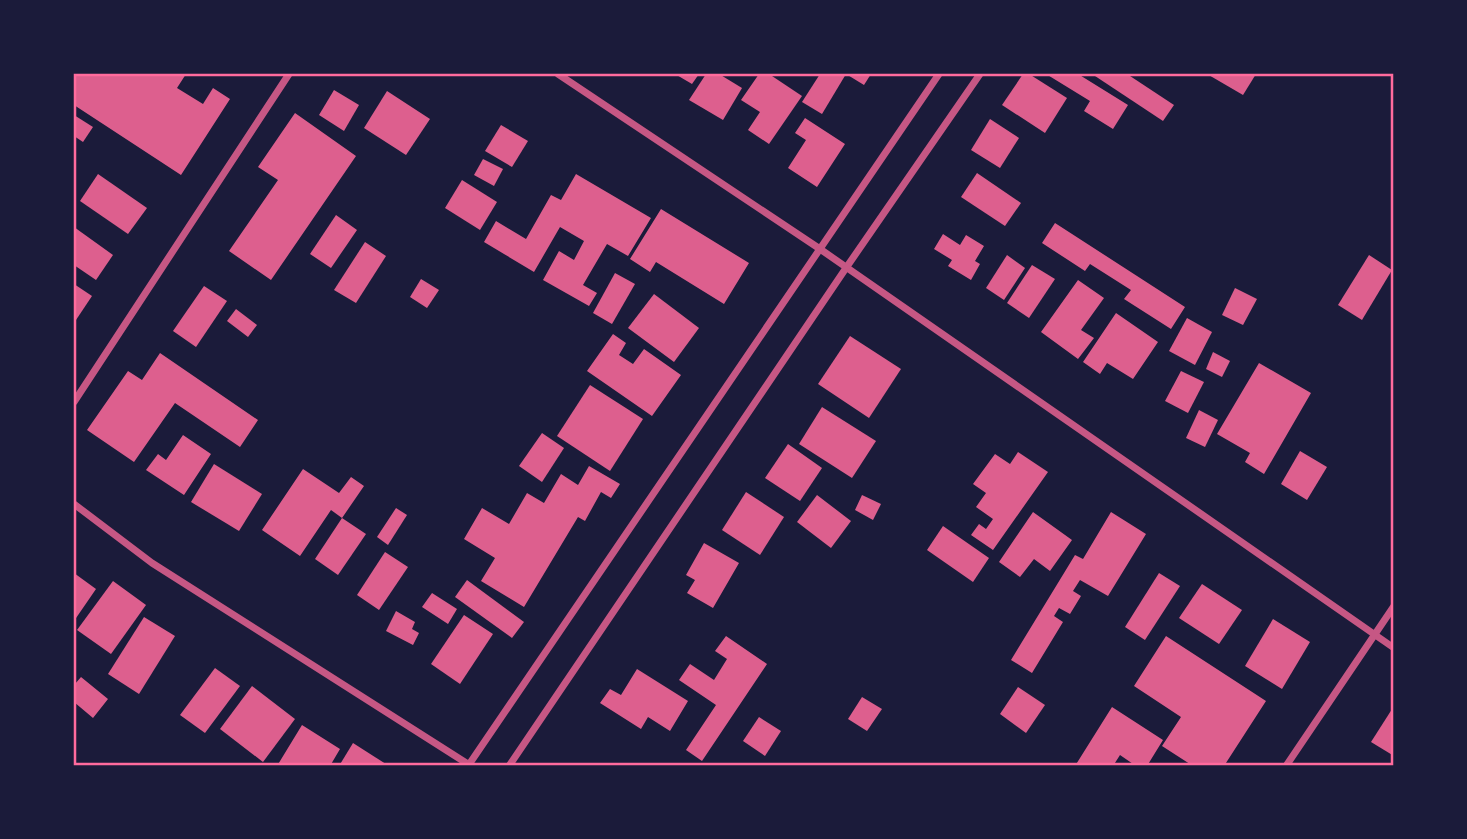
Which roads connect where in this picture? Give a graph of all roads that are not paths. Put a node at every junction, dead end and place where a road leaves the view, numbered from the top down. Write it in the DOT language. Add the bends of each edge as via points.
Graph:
graph roads {
  1 [pos="289,74"];
  2 [pos="558,74"];
  3 [pos="939,74"];
  4 [pos="980,74"];
  5 [pos="820,249"];
  6 [pos="846,268"];
  7 [pos="74,402"];
  8 [pos="74,503"];
  9 [pos="1394,606"];
  10 [pos="1375,635"];
  11 [pos="1394,648"];
  12 [pos="469,765"];
  13 [pos="509,765"];
  14 [pos="1286,765"];
  1 -- 7 [label="street"];
  2 -- 5 [label="street"];
  3 -- 5 [label="street"];
  4 -- 6 [label="street"];
  5 -- 6 [label="street"];
  5 -- 12 [label="street"];
  6 -- 10 [label="street"];
  6 -- 13 [label="street"];
  8 -- 12 [label="street" via="152,562"];
  9 -- 10 [label="street"];
  10 -- 11 [label="street"];
  10 -- 14 [label="street"];
}
